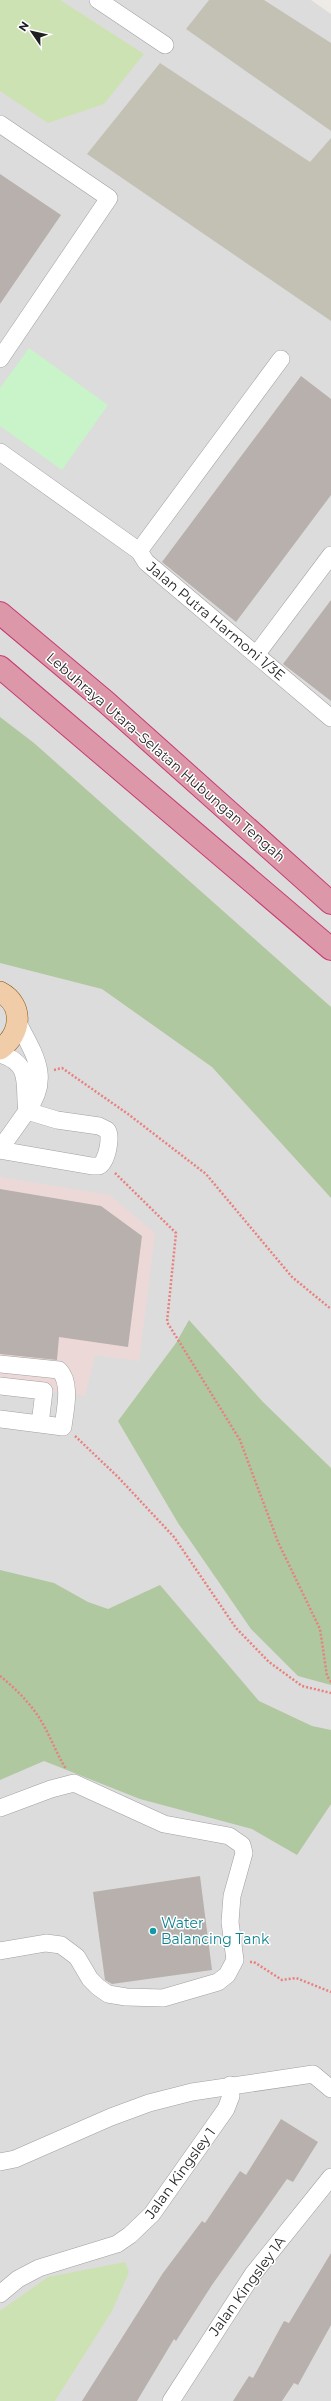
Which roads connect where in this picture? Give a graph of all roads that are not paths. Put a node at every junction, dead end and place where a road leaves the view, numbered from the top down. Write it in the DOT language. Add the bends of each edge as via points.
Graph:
graph roads {
  1 [pos="98,0"];
  2 [pos="165,44"];
  3 [pos="0,124"];
  4 [pos="0,359"];
  5 [pos="281,359"];
  6 [pos="0,452"];
  7 [pos="139,551"];
  8 [pos="331,555"];
  9 [pos="0,613"];
  10 [pos="256,655"];
  11 [pos="0,667"];
  12 [pos="331,718"];
  13 [pos="331,903"];
  14 [pos="331,948"];
  15 [pos="0,992"];
  16 [pos="18,1023"];
  17 [pos="0,1049"];
  18 [pos="0,1054"];
  19 [pos="27,1111"];
  20 [pos="0,1150"];
  21 [pos="0,1364"];
  22 [pos="0,1386"];
  23 [pos="44,1391"];
  24 [pos="67,1394"];
  25 [pos="0,1419"];
  26 [pos="40,1424"];
  27 [pos="0,1808"];
  28 [pos="0,1951"];
  29 [pos="230,2085"];
  30 [pos="331,2089"];
  31 [pos="0,2162"];
  32 [pos="331,2177"];
  33 [pos="0,2294"];
  34 [pos="171,2401"];
  1 -- 2 [label="street"];
  3 -- 4 [label="street" via="109,198"];
  5 -- 7 [label="street, Jalan Putra Harmoni 1/3E"];
  6 -- 7 [label="street"];
  7 -- 10 [label="street, Jalan Putra Harmoni 1/3E" via="146,562"];
  8 -- 10 [label="street"];
  9 -- 13 [label="highway, Lebuhraya Utara–Selatan Hubungan Tengah" via="106,702"];
  10 -- 12 [label="street, Jalan Putra Harmoni 1/3E"];
  11 -- 14 [label="highway"];
  15 -- 16 [label="main road" via="12,1002 17,1012"];
  16 -- 17 [label="main road" via="12,1038"];
  16 -- 19 [label="street" via="39,1062 36,1095"];
  18 -- 19 [label="street" via="9,1057 23,1071 27,1082"];
  19 -- 20 [label="street"];
  19 -- 20 [label="street" via="57,1120 99,1126 107,1130 110,1138 103,1162 99,1166 92,1166"];
  21 -- 24 [label="street" via="59,1370"];
  22 -- 23 [label="street"];
  23 -- 24 [label="street"];
  23 -- 26 [label="street"];
  24 -- 26 [label="street" via="63,1427"];
  25 -- 26 [label="street"];
  27 -- 28 [label="street" via="74,1783 164,1824 229,1836 242,1845 244,1853 232,1896 230,1922 236,1960 227,1975 218,1982 177,1996 150,2000 108,1994 90,1979 77,1957 61,1945 46,1942"];
  29 -- 30 [label="street" via="313,2074"];
  29 -- 31 [label="street" via="149,2103 15,2159"];
  29 -- 33 [label="street, Jalan Kingsley 1" via="231,2096 226,2109 142,2225 116,2244 39,2268 18,2279"];
  32 -- 34 [label="street, Jalan Kingsley 1A" via="253,2274"];
}
